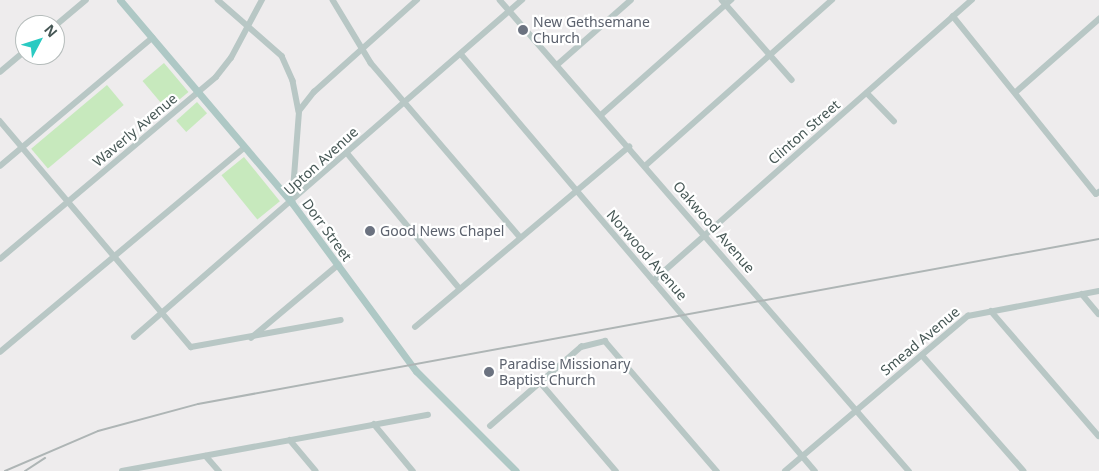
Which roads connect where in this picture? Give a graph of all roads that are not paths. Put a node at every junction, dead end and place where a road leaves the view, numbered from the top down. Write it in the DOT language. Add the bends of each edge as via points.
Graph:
graph roads {
  1 [pos="86,0"];
  2 [pos="120,0"];
  3 [pos="218,0"];
  4 [pos="262,0"];
  5 [pos="334,0"];
  6 [pos="417,0"];
  7 [pos="500,0"];
  8 [pos="522,0"];
  9 [pos="630,0"];
  10 [pos="832,0"];
  11 [pos="972,0"];
  12 [pos="726,1"];
  13 [pos="510,11"];
  14 [pos="953,16"];
  15 [pos="65,18"];
  16 [pos="1099,19"];
  17 [pos="248,25"];
  18 [pos="152,38"];
  19 [pos="362,50"];
  20 [pos="461,54"];
  21 [pos="770,55"];
  22 [pos="15,59"];
  23 [pos="557,65"];
  24 [pos="0,72"];
  25 [pos="792,80"];
  26 [pos="198,92"];
  27 [pos="1016,92"];
  28 [pos="867,93"];
  29 [pos="406,102"];
  30 [pos="299,110"];
  31 [pos="601,115"];
  32 [pos="0,121"];
  33 [pos="894,121"];
  34 [pos="22,147"];
  35 [pos="245,147"];
  36 [pos="629,147"];
  37 [pos="348,154"];
  38 [pos="0,166"];
  39 [pos="644,166"];
  40 [pos="576,191"];
  41 [pos="1098,193"];
  42 [pos="68,202"];
  43 [pos="292,204"];
  44 [pos="705,236"];
  45 [pos="521,238"];
  46 [pos="114,256"];
  47 [pos="0,258"];
  48 [pos="338,265"];
  49 [pos="653,281"];
  50 [pos="460,288"];
  51 [pos="1099,291"];
  52 [pos="1082,294"];
  53 [pos="990,311"];
  54 [pos="162,312"];
  55 [pos="1099,314"];
  56 [pos="341,320"];
  57 [pos="415,327"];
  58 [pos="134,336"];
  59 [pos="250,339"];
  60 [pos="0,352"];
  61 [pos="922,355"];
  62 [pos="540,382"];
  63 [pos="857,410"];
  64 [pos="428,415"];
  65 [pos="374,424"];
  66 [pos="490,426"];
  67 [pos="1099,436"];
  68 [pos="290,440"];
  69 [pos="206,456"];
  70 [pos="802,456"];
  71 [pos="122,471"];
  72 [pos="219,471"];
  73 [pos="316,471"];
  74 [pos="413,471"];
  75 [pos="516,471"];
  76 [pos="616,471"];
  77 [pos="717,471"];
  78 [pos="785,471"];
  79 [pos="815,471"];
  80 [pos="909,471"];
  81 [pos="1024,471"];
  1 -- 15 [label="street"];
  2 -- 18 [label="main road, Dorr Street"];
  3 -- 17 [label="street"];
  4 -- 17 [label="street, Waverly Avenue"];
  5 -- 19 [label="street"];
  6 -- 19 [label="street"];
  7 -- 13 [label="street, Oakwood Avenue"];
  8 -- 13 [label="street, Upton Avenue"];
  9 -- 23 [label="street"];
  10 -- 21 [label="street"];
  11 -- 14 [label="street, Clinton Street"];
  12 -- 21 [label="street"];
  12 -- 31 [label="street"];
  13 -- 20 [label="street, Upton Avenue"];
  13 -- 23 [label="street, Oakwood Avenue"];
  14 -- 27 [label="street"];
  14 -- 28 [label="street, Clinton Street"];
  16 -- 27 [label="street"];
  17 -- 26 [label="street, Waverly Avenue" via="226,66"];
  17 -- 30 [label="street" via="282,56 293,81"];
  18 -- 26 [label="main road, Dorr Street"];
  18 -- 34 [label="street"];
  19 -- 29 [label="street"];
  19 -- 30 [label="street"];
  20 -- 29 [label="street, Upton Avenue"];
  20 -- 40 [label="street, Norwood Avenue"];
  21 -- 25 [label="street"];
  21 -- 39 [label="street"];
  22 -- 24 [label="street"];
  23 -- 31 [label="street, Oakwood Avenue"];
  26 -- 35 [label="main road, Dorr Street"];
  26 -- 42 [label="street, Waverly Avenue"];
  27 -- 41 [label="street"];
  28 -- 33 [label="street"];
  28 -- 44 [label="street, Clinton Street"];
  29 -- 37 [label="street, Upton Avenue"];
  29 -- 45 [label="street"];
  30 -- 43 [label="street"];
  31 -- 36 [label="street, Oakwood Avenue"];
  32 -- 34 [label="street"];
  34 -- 38 [label="street"];
  34 -- 42 [label="street"];
  35 -- 43 [label="main road, Dorr Street"];
  35 -- 46 [label="street"];
  36 -- 39 [label="street, Oakwood Avenue"];
  36 -- 40 [label="street"];
  37 -- 43 [label="street, Upton Avenue"];
  37 -- 50 [label="street"];
  39 -- 44 [label="street, Oakwood Avenue"];
  40 -- 45 [label="street"];
  40 -- 49 [label="street, Norwood Avenue"];
  42 -- 46 [label="street"];
  42 -- 47 [label="street, Waverly Avenue"];
  43 -- 48 [label="main road, Dorr Street"];
  43 -- 54 [label="street, Upton Avenue"];
  44 -- 49 [label="street, Clinton Street"];
  44 -- 63 [label="street, Oakwood Avenue"];
  45 -- 50 [label="street"];
  46 -- 54 [label="street"];
  46 -- 60 [label="street"];
  48 -- 59 [label="street"];
  48 -- 75 [label="main road, Dorr Street" via="432,390"];
  49 -- 70 [label="street, Norwood Avenue"];
  50 -- 57 [label="street"];
  51 -- 52 [label="street, Smead Avenue"];
  52 -- 53 [label="street, Smead Avenue"];
  52 -- 55 [label="street"];
  53 -- 61 [label="street, Smead Avenue" via="968,316"];
  53 -- 67 [label="street"];
  54 -- 58 [label="street, Upton Avenue"];
  54 -- 59 [label="street" via="191,347"];
  56 -- 59 [label="street"];
  61 -- 63 [label="street, Smead Avenue"];
  61 -- 81 [label="street"];
  62 -- 66 [label="street"];
  62 -- 76 [label="street"];
  62 -- 77 [label="street" via="585,345 597,341 611,344"];
  63 -- 70 [label="street, Smead Avenue"];
  63 -- 80 [label="street, Oakwood Avenue"];
  64 -- 65 [label="street"];
  65 -- 68 [label="street"];
  65 -- 74 [label="street"];
  68 -- 69 [label="street"];
  68 -- 73 [label="street"];
  69 -- 71 [label="street"];
  69 -- 72 [label="street"];
  70 -- 78 [label="street, Smead Avenue"];
  70 -- 79 [label="street, Norwood Avenue"];
}
